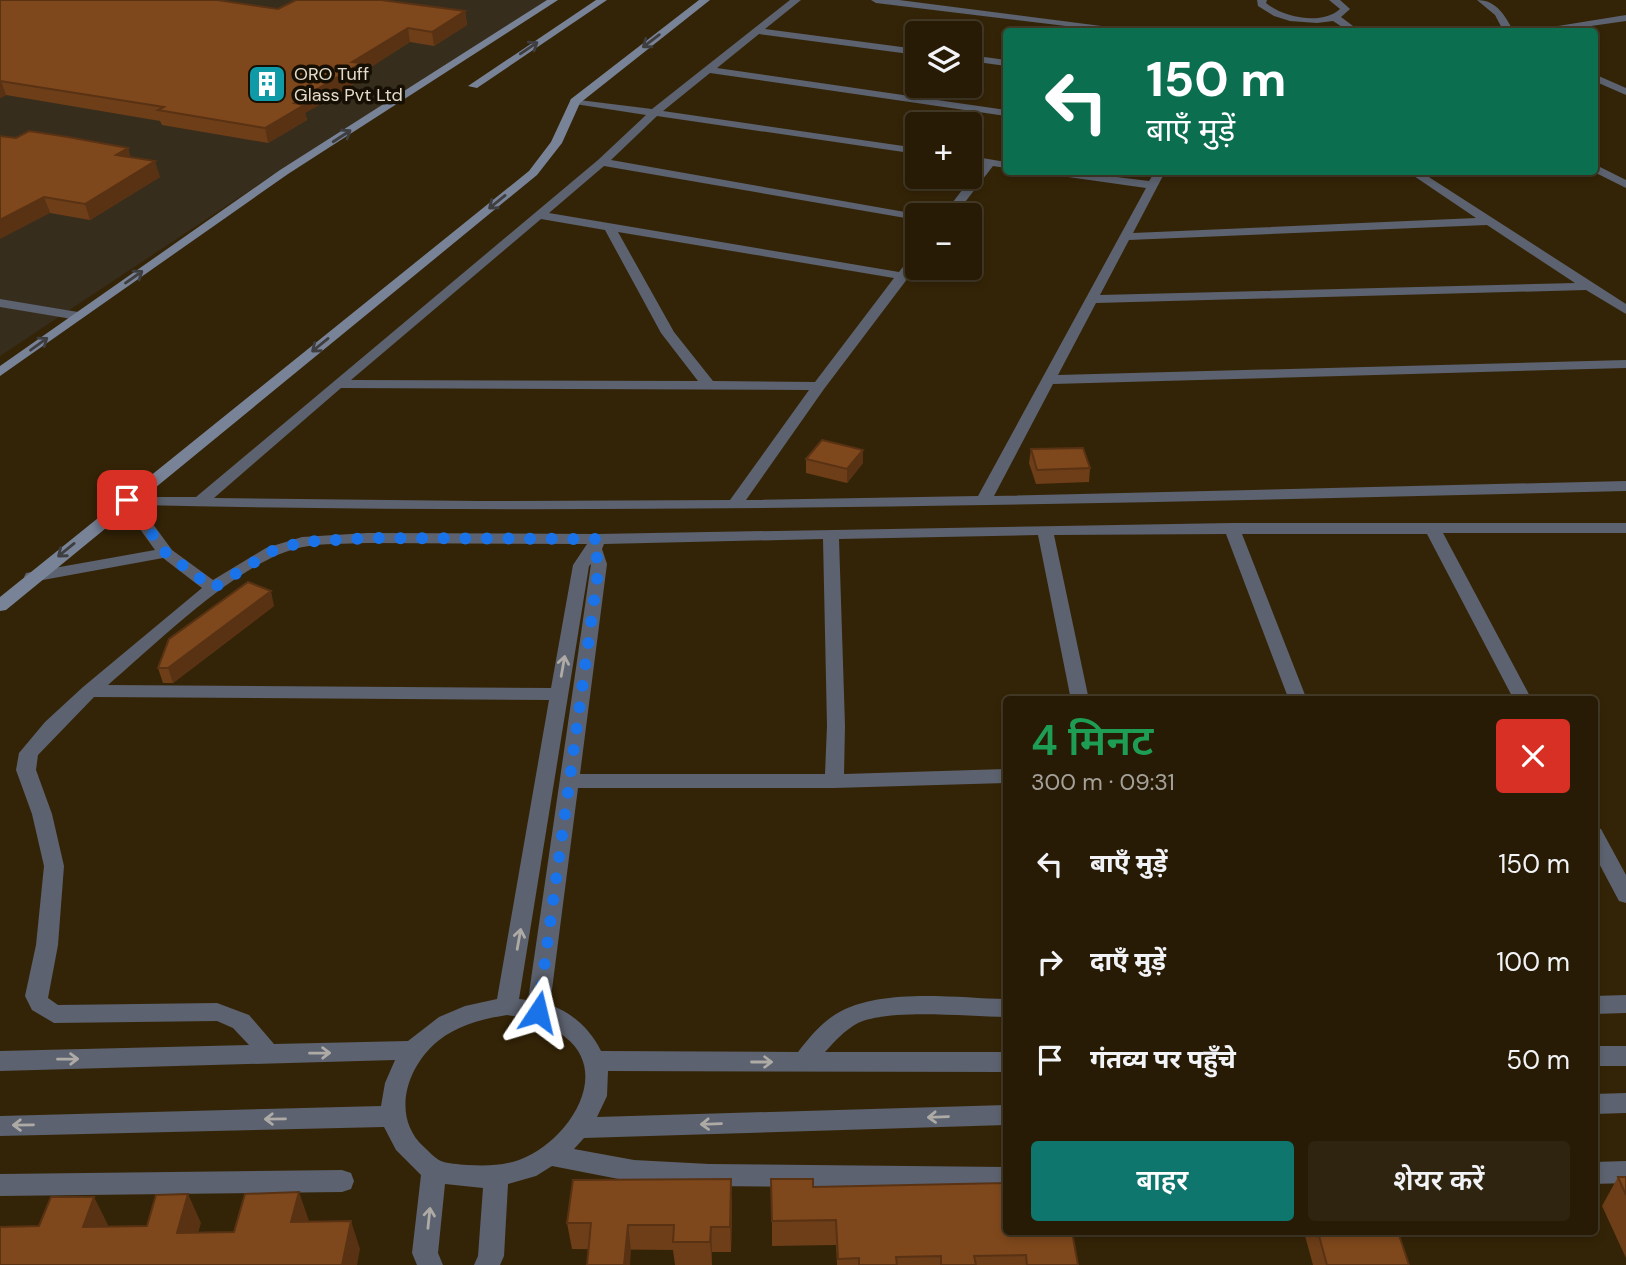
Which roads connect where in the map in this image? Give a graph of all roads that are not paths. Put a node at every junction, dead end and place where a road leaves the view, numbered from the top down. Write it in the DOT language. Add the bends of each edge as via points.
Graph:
graph roads {
  1 [pos="553,0"];
  2 [pos="602,0"];
  3 [pos="705,0"];
  4 [pos="796,0"];
  5 [pos="876,0"];
  6 [pos="1262,0"];
  7 [pos="1335,0"];
  8 [pos="1482,0"];
  9 [pos="1334,18"];
  10 [pos="1625,19"];
  11 [pos="1110,28"];
  12 [pos="1350,28"];
  13 [pos="1507,28"];
  14 [pos="1556,28"];
  15 [pos="759,31"];
  16 [pos="905,50"];
  17 [pos="982,60"];
  18 [pos="1003,63"];
  19 [pos="711,69"];
  20 [pos="1598,79"];
  21 [pos="472,86"];
  22 [pos="1626,92"];
  23 [pos="575,101"];
  24 [pos="655,112"];
  25 [pos="1003,113"];
  26 [pos="905,149"];
  27 [pos="982,161"];
  28 [pos="602,162"];
  29 [pos="990,162"];
  30 [pos="1003,164"];
  31 [pos="1598,169"];
  32 [pos="1075,175"];
  33 [pos="1158,175"];
  34 [pos="1419,175"];
  35 [pos="1626,185"];
  36 [pos="1151,186"];
  37 [pos="958,203"];
  38 [pos="905,214"];
  39 [pos="540,215"];
  40 [pos="1488,221"];
  41 [pos="609,226"];
  42 [pos="1125,237"];
  43 [pos="905,272"];
  44 [pos="902,276"];
  45 [pos="1590,286"];
  46 [pos="1091,299"];
  47 [pos="0,303"];
  48 [pos="1626,310"];
  49 [pos="78,316"];
  50 [pos="1626,364"];
  51 [pos="0,372"];
  52 [pos="1048,380"];
  53 [pos="337,384"];
  54 [pos="709,386"];
  55 [pos="819,386"];
  56 [pos="1626,486"];
  57 [pos="127,500"];
  58 [pos="984,501"];
  59 [pos="200,502"];
  60 [pos="735,504"];
  61 [pos="1232,528"];
  62 [pos="1626,528"];
  63 [pos="1433,529"];
  64 [pos="1045,530"];
  65 [pos="831,536"];
  66 [pos="595,544"];
  67 [pos="166,553"];
  68 [pos="32,577"];
  69 [pos="213,588"];
  70 [pos="0,606"];
  71 [pos="89,691"];
  72 [pos="558,694"];
  73 [pos="1079,696"];
  74 [pos="1295,696"];
  75 [pos="1521,696"];
  76 [pos="1003,776"];
  77 [pos="569,781"];
  78 [pos="834,781"];
  79 [pos="1598,842"];
  80 [pos="1626,895"];
  81 [pos="1598,1004"];
  82 [pos="1626,1004"];
  83 [pos="507,1006"];
  84 [pos="1003,1008"];
  85 [pos="538,1012"];
  86 [pos="412,1050"];
  87 [pos="268,1054"];
  88 [pos="1598,1056"];
  89 [pos="1626,1056"];
  90 [pos="0,1060"];
  91 [pos="596,1061"];
  92 [pos="804,1062"];
  93 [pos="1003,1062"];
  94 [pos="1626,1103"];
  95 [pos="1598,1104"];
  96 [pos="1003,1115"];
  97 [pos="393,1116"];
  98 [pos="0,1126"];
  99 [pos="582,1128"];
  100 [pos="553,1156"];
  101 [pos="434,1169"];
  102 [pos="1626,1172"];
  103 [pos="1598,1173"];
  104 [pos="496,1177"];
  105 [pos="1003,1178"];
  106 [pos="342,1181"];
  107 [pos="0,1185"];
  108 [pos="430,1265"];
  109 [pos="487,1265"];
  49 -- 1 [label="main road, one-way" via="284,172"];
  21 -- 2 [label="main road, one-way"];
  3 -- 23 [label="main road, one-way"];
  4 -- 15 [label="street"];
  5 -- 11 [label="street"];
  6 -- 9 [label="street" via="1265,9 1289,18"];
  7 -- 9 [label="street" via="1345,9"];
  8 -- 13 [label="street" via="1499,13"];
  9 -- 12 [label="street"];
  10 -- 14 [label="street"];
  15 -- 16 [label="street"];
  15 -- 19 [label="street"];
  17 -- 18 [label="street"];
  19 -- 24 [label="street"];
  19 -- 25 [label="street"];
  20 -- 22 [label="street"];
  23 -- 24 [label="street"];
  23 -- 57 [label="main road, one-way" via="556,143 533,173"];
  24 -- 26 [label="street"];
  24 -- 28 [label="street"];
  27 -- 29 [label="street"];
  28 -- 38 [label="street"];
  28 -- 39 [label="street"];
  29 -- 30 [label="street"];
  29 -- 37 [label="street"];
  31 -- 35 [label="street"];
  32 -- 36 [label="street"];
  33 -- 36 [label="street"];
  34 -- 40 [label="street"];
  36 -- 42 [label="street"];
  39 -- 41 [label="street"];
  39 -- 53 [label="street"];
  40 -- 42 [label="street"];
  40 -- 45 [label="street"];
  41 -- 44 [label="street"];
  41 -- 54 [label="street" via="668,333"];
  42 -- 46 [label="street"];
  43 -- 44 [label="street"];
  44 -- 55 [label="street"];
  45 -- 46 [label="street"];
  45 -- 48 [label="street"];
  46 -- 52 [label="street"];
  47 -- 49 [label="street"];
  51 -- 49 [label="main road, one-way"];
  50 -- 52 [label="street"];
  52 -- 58 [label="street"];
  53 -- 54 [label="street"];
  53 -- 59 [label="street"];
  54 -- 55 [label="street"];
  55 -- 60 [label="street"];
  56 -- 58 [label="street"];
  57 -- 59 [label="street"];
  57 -- 67 [label="street"];
  57 -- 68 [label="main road, one-way"];
  58 -- 60 [label="street"];
  59 -- 60 [label="street"];
  61 -- 63 [label="street"];
  61 -- 64 [label="street"];
  61 -- 74 [label="street"];
  62 -- 63 [label="street"];
  63 -- 75 [label="street"];
  64 -- 65 [label="street"];
  64 -- 73 [label="street"];
  65 -- 66 [label="street"];
  65 -- 78 [label="street"];
  66 -- 69 [label="street" via="368,538 302,542 272,551"];
  72 -- 66 [label="street, one-way" via="581,565"];
  66 -- 77 [label="street" via="599,564"];
  67 -- 68 [label="street"];
  67 -- 69 [label="street"];
  68 -- 70 [label="main road"];
  69 -- 71 [label="street"];
  71 -- 72 [label="street"];
  71 -- 87 [label="street" via="29,753 26,770 54,866 47,945 36,996 54,1014 231,1015 244,1022"];
  83 -- 72 [label="street, one-way"];
  76 -- 78 [label="street"];
  77 -- 78 [label="street"];
  77 -- 85 [label="street"];
  79 -- 80 [label="street"];
  81 -- 82 [label="street"];
  83 -- 85 [label="street"];
  83 -- 86 [label="street" via="478,1010 442,1025"];
  84 -- 92 [label="street" via="860,1013 825,1035"];
  85 -- 91 [label="street" via="552,1014 580,1034"];
  87 -- 86 [label="street, one-way"];
  86 -- 97 [label="street" via="395,1082"];
  90 -- 87 [label="street, one-way"];
  88 -- 89 [label="street"];
  91 -- 92 [label="street, one-way"];
  91 -- 99 [label="street" via="596,1095"];
  92 -- 93 [label="street"];
  94 -- 95 [label="street"];
  96 -- 99 [label="street, one-way"];
  97 -- 98 [label="street, one-way"];
  97 -- 101 [label="street" via="406,1147"];
  99 -- 100 [label="street"];
  100 -- 104 [label="street" via="514,1175"];
  100 -- 105 [label="street" via="634,1171 709,1175"];
  101 -- 104 [label="street" via="472,1179"];
  108 -- 101 [label="street, one-way" via="425,1253"];
  102 -- 103 [label="street"];
  104 -- 109 [label="street"];
  106 -- 107 [label="street"];
}
